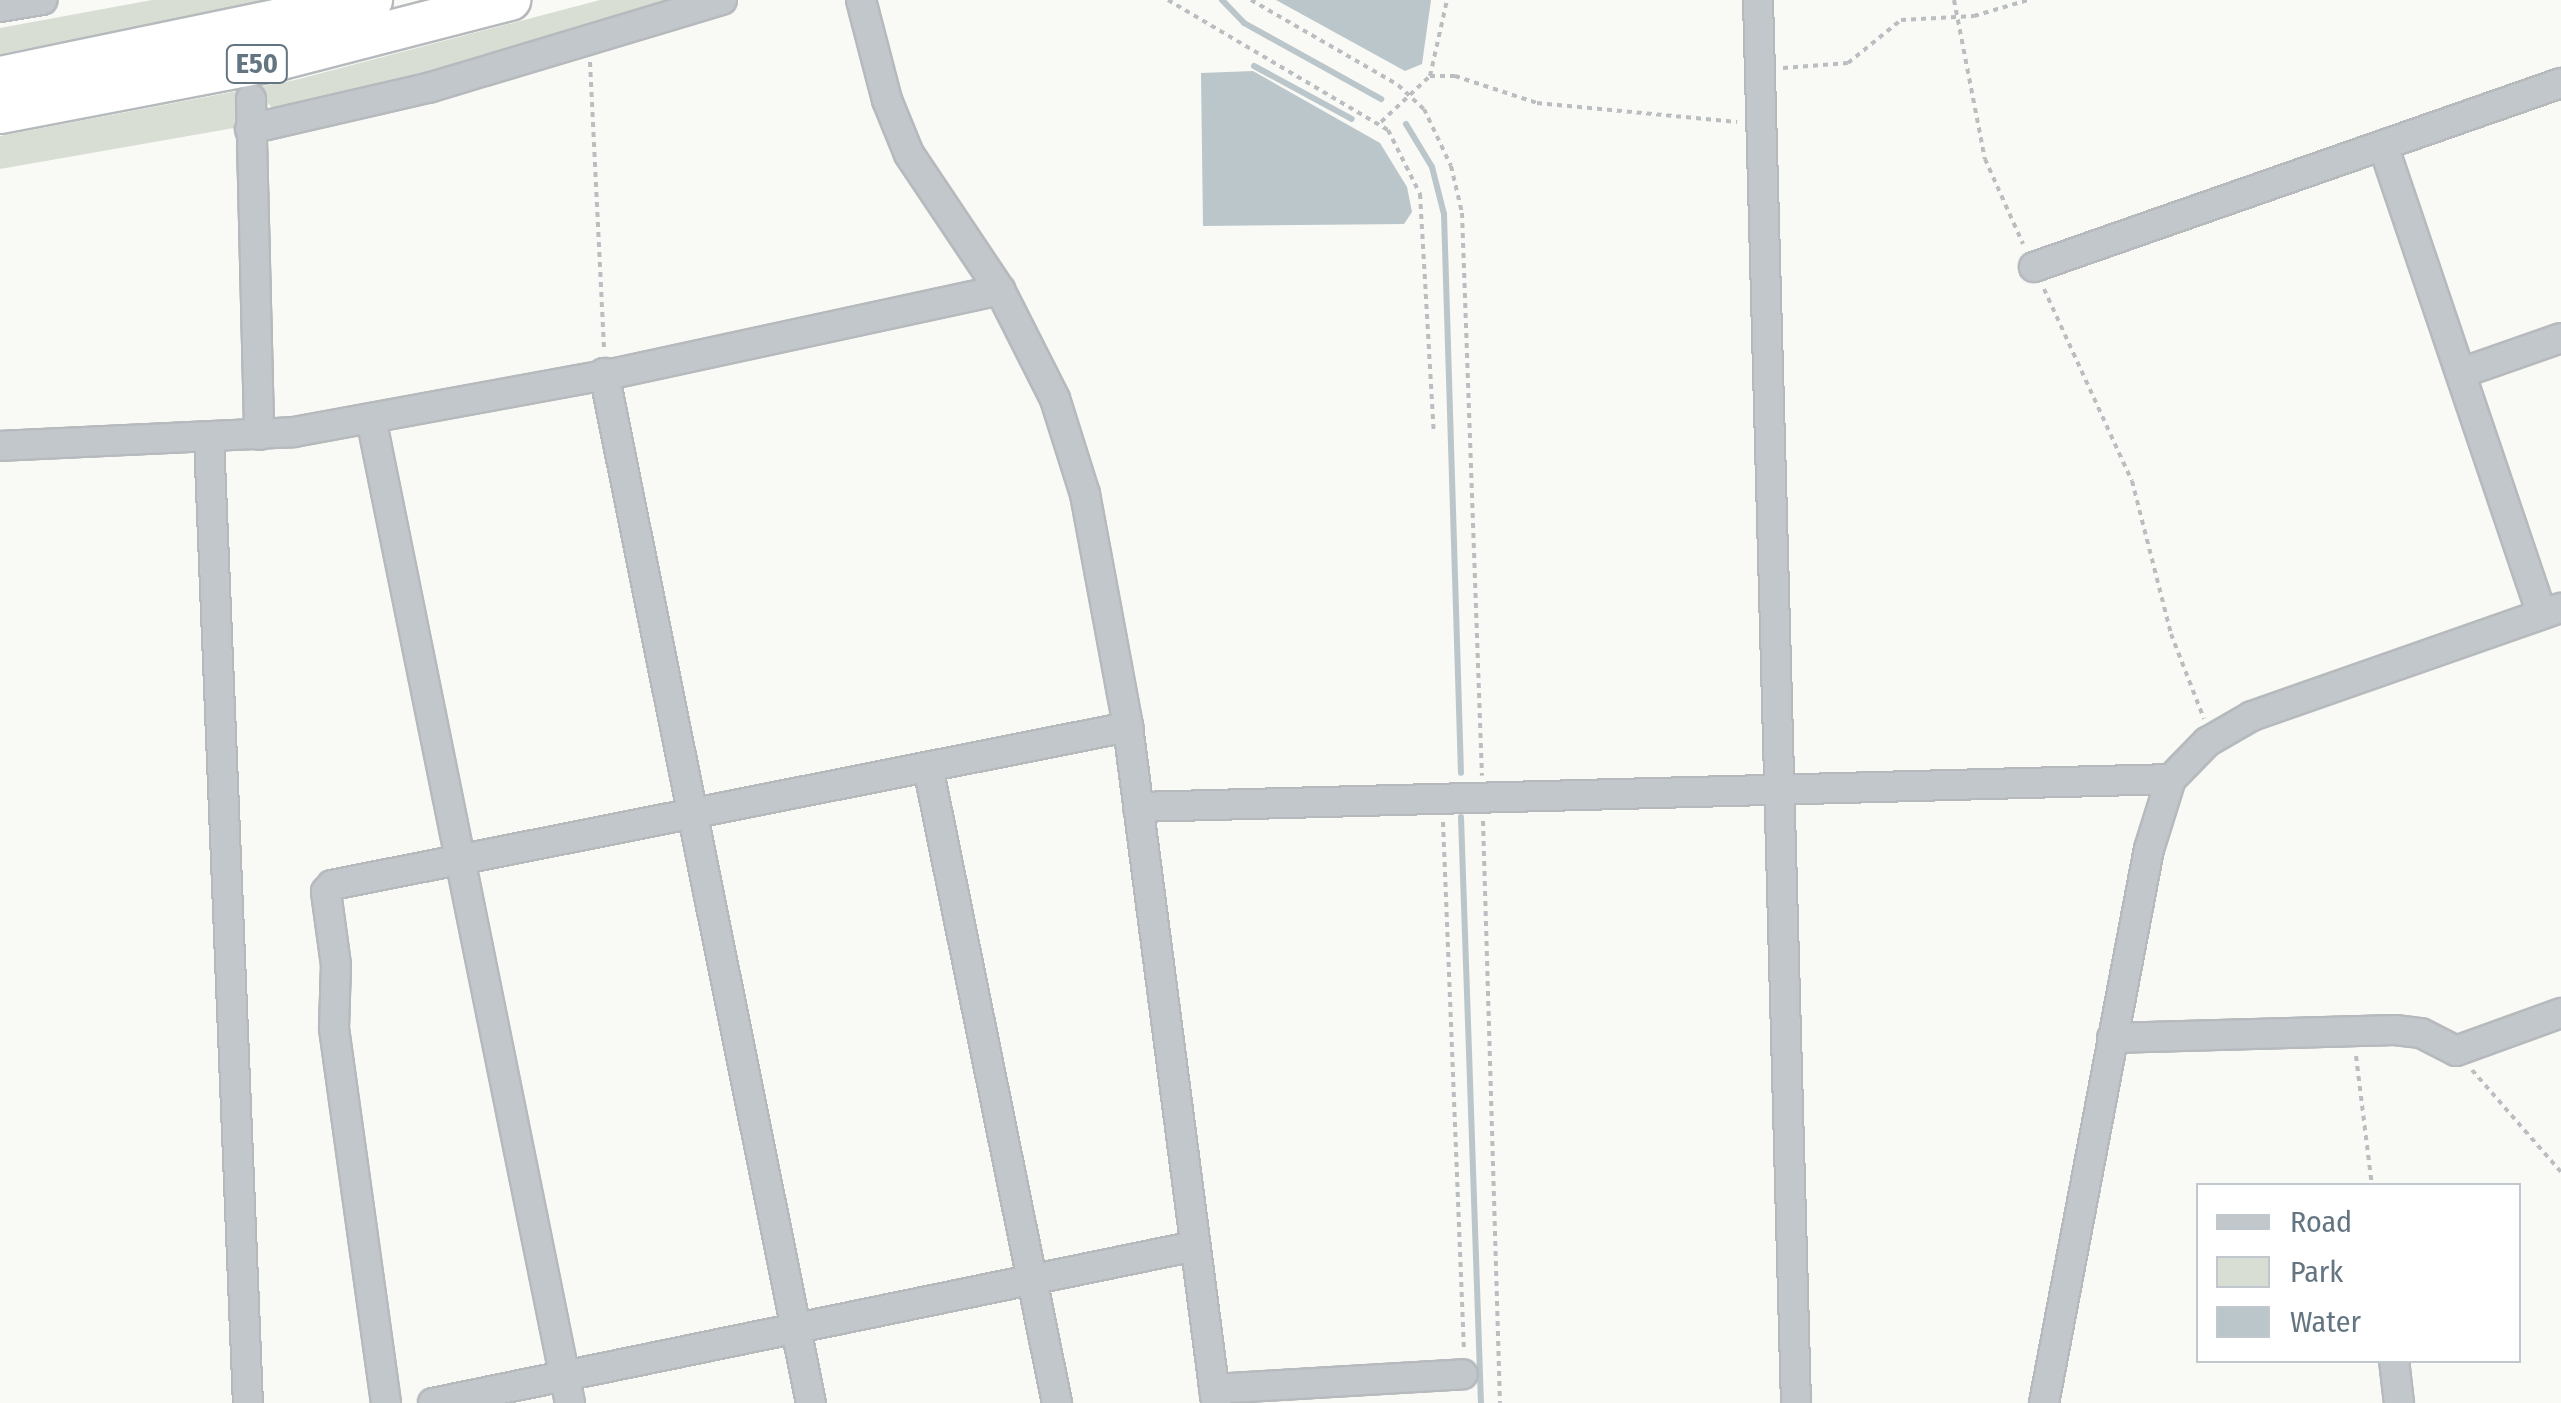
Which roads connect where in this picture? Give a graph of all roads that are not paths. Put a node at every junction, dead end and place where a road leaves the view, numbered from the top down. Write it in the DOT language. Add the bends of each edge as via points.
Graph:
graph roads {
  1 [pos="42,0"];
  2 [pos="372,0"];
  3 [pos="510,0"];
  4 [pos="722,0"];
  5 [pos="862,0"];
  6 [pos="1758,0"];
  7 [pos="0,7"];
  8 [pos="0,77"];
  9 [pos="2561,83"];
  10 [pos="251,98"];
  11 [pos="0,112"];
  12 [pos="250,128"];
  13 [pos="2383,145"];
  14 [pos="2034,267"];
  15 [pos="1000,290"];
  16 [pos="2561,338"];
  17 [pos="2460,373"];
  18 [pos="604,374"];
  19 [pos="371,418"];
  20 [pos="259,435"];
  21 [pos="209,438"];
  22 [pos="0,446"];
  23 [pos="2552,611"];
  24 [pos="1128,726"];
  25 [pos="928,767"];
  26 [pos="2171,779"];
  27 [pos="1779,786"];
  28 [pos="1138,807"];
  29 [pos="692,814"];
  30 [pos="458,857"];
  31 [pos="2561,1013"];
  32 [pos="2112,1038"];
  33 [pos="1194,1246"];
  34 [pos="1031,1281"];
  35 [pos="795,1328"];
  36 [pos="2394,1363"];
  37 [pos="564,1374"];
  38 [pos="1462,1374"];
  39 [pos="1215,1396"];
  40 [pos="248,1403"];
  41 [pos="386,1403"];
  42 [pos="433,1403"];
  43 [pos="570,1403"];
  44 [pos="812,1403"];
  45 [pos="1057,1403"];
  46 [pos="1796,1403"];
  47 [pos="2044,1403"];
  48 [pos="2399,1403"];
  1 -- 7 [label="street"];
  2 -- 8 [label="highway, E50"];
  3 -- 11 [label="highway, E50" via="278,60"];
  4 -- 12 [label="street" via="304,120"];
  5 -- 15 [label="street" via="886,100 909,154"];
  6 -- 27 [label="street"];
  9 -- 13 [label="street"];
  10 -- 12 [label="street"];
  12 -- 20 [label="street"];
  13 -- 14 [label="street"];
  13 -- 17 [label="street"];
  15 -- 18 [label="street"];
  15 -- 24 [label="street" via="1055,399 1086,494"];
  16 -- 17 [label="street"];
  17 -- 23 [label="street"];
  18 -- 19 [label="street"];
  18 -- 29 [label="street"];
  19 -- 20 [label="street"];
  19 -- 30 [label="street"];
  20 -- 21 [label="street"];
  21 -- 22 [label="street"];
  21 -- 40 [label="street"];
  23 -- 26 [label="street" via="2263,712 2212,739"];
  24 -- 25 [label="street"];
  24 -- 28 [label="street"];
  25 -- 29 [label="street"];
  25 -- 34 [label="street"];
  26 -- 27 [label="street"];
  26 -- 32 [label="street" via="2149,849"];
  27 -- 28 [label="street"];
  27 -- 46 [label="street"];
  28 -- 33 [label="street"];
  29 -- 30 [label="street" via="475,860"];
  29 -- 35 [label="street"];
  30 -- 37 [label="street"];
  30 -- 41 [label="street" via="340,882 326,892 338,1070 367,1230"];
  31 -- 32 [label="street" via="2456,1052 2421,1033"];
  32 -- 47 [label="street"];
  33 -- 34 [label="street"];
  33 -- 39 [label="street"];
  34 -- 35 [label="street"];
  34 -- 45 [label="street"];
  35 -- 37 [label="street"];
  35 -- 44 [label="street"];
  36 -- 48 [label="street"];
  37 -- 42 [label="street"];
  37 -- 43 [label="street"];
  38 -- 39 [label="street"];
}
